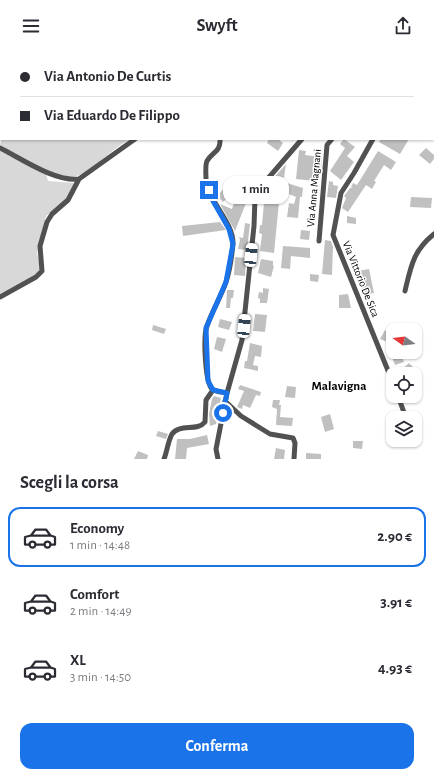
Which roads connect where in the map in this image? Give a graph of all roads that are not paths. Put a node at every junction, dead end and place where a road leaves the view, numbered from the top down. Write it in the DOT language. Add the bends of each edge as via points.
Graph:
graph roads {
  1 [pos="134,140"];
  2 [pos="220,140"];
  3 [pos="301,140"];
  4 [pos="331,140"];
  5 [pos="372,140"];
  6 [pos="0,148"];
  7 [pos="79,179"];
  8 [pos="434,234"];
  9 [pos="319,241"];
  10 [pos="405,291"];
  11 [pos="0,297"];
  12 [pos="386,367"];
  13 [pos="213,390"];
  14 [pos="227,393"];
  15 [pos="225,401"];
  16 [pos="164,459"];
  17 [pos="218,459"];
  18 [pos="294,459"];
  1 -- 7 [label="street"];
  2 -- 13 [label="street" via="217,152 206,163 206,180 213,201 229,229 233,244 226,282 206,328 207,375"];
  3 -- 14 [label="street" via="258,190 255,198 242,340"];
  4 -- 9 [label="street, Via Anna Magnani" via="328,145"];
  5 -- 12 [label="street, Via Vittorio De Sica" via="341,193 333,235"];
  6 -- 7 [label="street" via="62,178"];
  7 -- 11 [label="street" via="68,200 47,222 40,246 42,271"];
  8 -- 10 [label="street" via="423,242 412,261"];
  13 -- 14 [label="street"];
  13 -- 16 [label="street" via="206,400 206,417 202,425 175,431"];
  14 -- 15 [label="street"];
  15 -- 17 [label="street" via="216,449"];
  15 -- 18 [label="street" via="241,416 270,434 293,438"];
}
